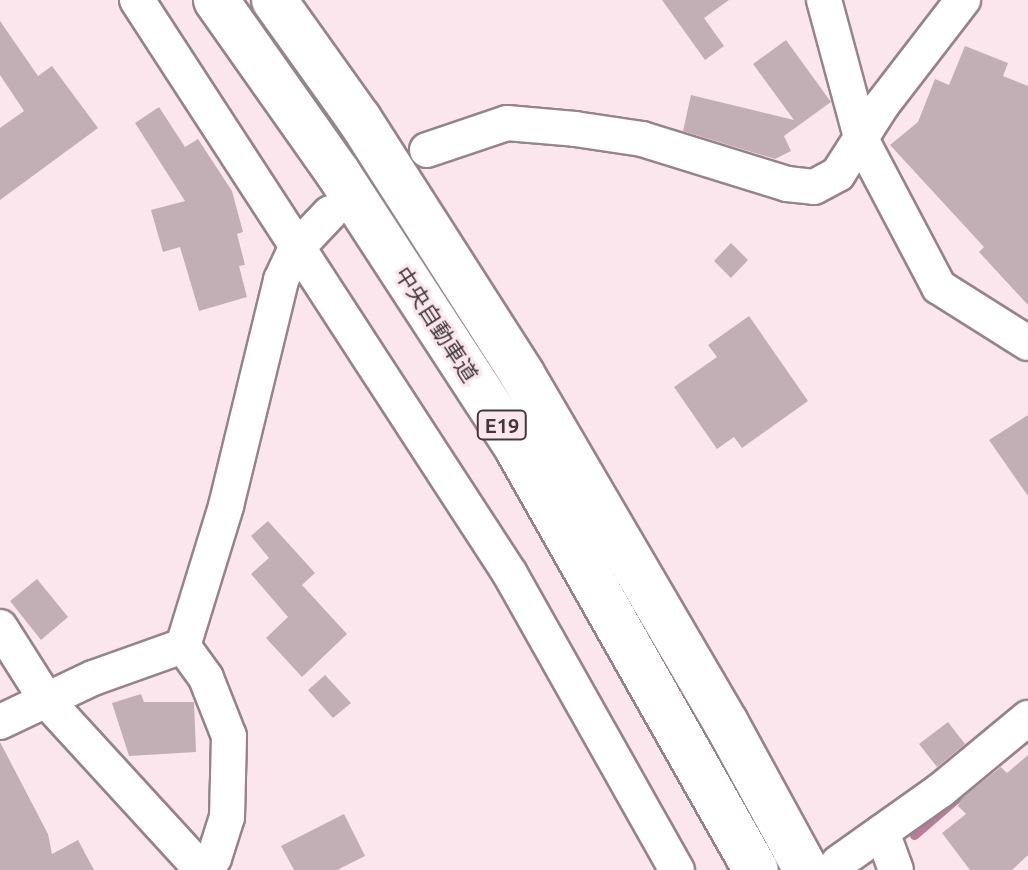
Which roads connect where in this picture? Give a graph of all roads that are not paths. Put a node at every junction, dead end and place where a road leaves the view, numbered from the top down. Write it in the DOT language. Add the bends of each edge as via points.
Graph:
graph roads {
  1 [pos="137,0"];
  2 [pos="216,0"];
  3 [pos="274,0"];
  4 [pos="824,0"];
  5 [pos="963,0"];
  6 [pos="862,141"];
  7 [pos="427,150"];
  8 [pos="330,213"];
  9 [pos="295,250"];
  10 [pos="1028,343"];
  11 [pos="0,627"];
  12 [pos="183,646"];
  13 [pos="47,701"];
  14 [pos="1028,718"];
  15 [pos="0,722"];
  16 [pos="882,832"];
  17 [pos="822,866"];
  18 [pos="203,870"];
  19 [pos="677,870"];
  20 [pos="756,870"];
  21 [pos="896,870"];
  1 -- 9 [label="street"];
  2 -- 20 [label="highway, 中央自動車道 / E19" via="338,173 517,448"];
  3 -- 17 [label="highway, 中央自動車道 / E19" via="359,119 522,374 726,723"];
  4 -- 6 [label="street"];
  5 -- 6 [label="street" via="882,105"];
  6 -- 7 [label="street" via="838,174 814,187 787,184 642,139 575,129 507,123"];
  6 -- 10 [label="street" via="939,287"];
  8 -- 9 [label="street"];
  9 -- 12 [label="street" via="281,280 226,506"];
  9 -- 19 [label="street" via="510,574"];
  11 -- 13 [label="street"];
  12 -- 13 [label="street"];
  12 -- 18 [label="street" via="206,678 229,736 227,817 214,858"];
  13 -- 15 [label="street"];
  13 -- 18 [label="street"];
  14 -- 16 [label="street"];
  16 -- 17 [label="street"];
  16 -- 21 [label="street"];
}
